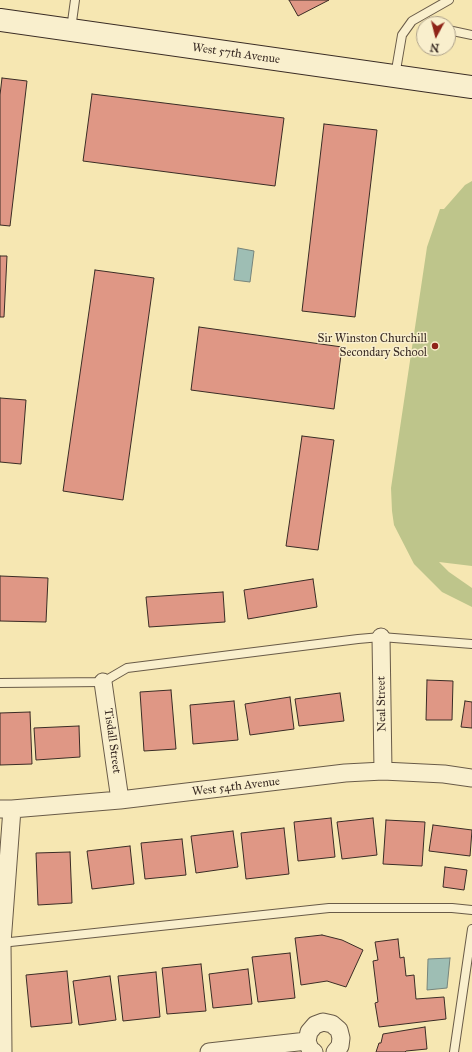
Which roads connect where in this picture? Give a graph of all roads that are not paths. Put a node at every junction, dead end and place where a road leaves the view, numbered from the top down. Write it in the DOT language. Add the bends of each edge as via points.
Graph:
graph roads {
  1 [pos="75,0"];
  2 [pos="449,0"];
  3 [pos="0,20"];
  4 [pos="71,30"];
  5 [pos="456,32"];
  6 [pos="472,35"];
  7 [pos="395,76"];
  8 [pos="472,87"];
  9 [pos="382,637"];
  10 [pos="472,644"];
  11 [pos="103,682"];
  12 [pos="0,683"];
  13 [pos="383,771"];
  14 [pos="472,778"];
  15 [pos="120,800"];
  16 [pos="6,809"];
  17 [pos="472,910"];
  18 [pos="472,929"];
  19 [pos="1,943"];
  20 [pos="311,1046"];
  21 [pos="3,1052"];
  22 [pos="209,1052"];
  23 [pos="335,1052"];
  24 [pos="454,1052"];
  1 -- 4 [label="lane"];
  2 -- 7 [label="lane" via="412,21 405,30"];
  3 -- 4 [label="street, West 57th Avenue"];
  4 -- 7 [label="street, West 57th Avenue"];
  5 -- 6 [label="lane"];
  7 -- 8 [label="street, West 57th Avenue"];
  9 -- 10 [label="lane"];
  9 -- 11 [label="lane" via="127,668"];
  9 -- 13 [label="street, Neal Street"];
  11 -- 12 [label="lane"];
  11 -- 15 [label="street, Tisdall Street"];
  13 -- 14 [label="street, West 54th Avenue"];
  13 -- 15 [label="street, West 54th Avenue"];
  15 -- 16 [label="street, West 54th Avenue"];
  16 -- 19 [label="street"];
  17 -- 19 [label="lane" via="330,908"];
  18 -- 24 [label="lane"];
  19 -- 21 [label="street"];
  20 -- 22 [label="street"];
  20 -- 23 [label="street" via="309,1032 315,1025 323,1022 332,1024 341,1038 340,1046"];
}
